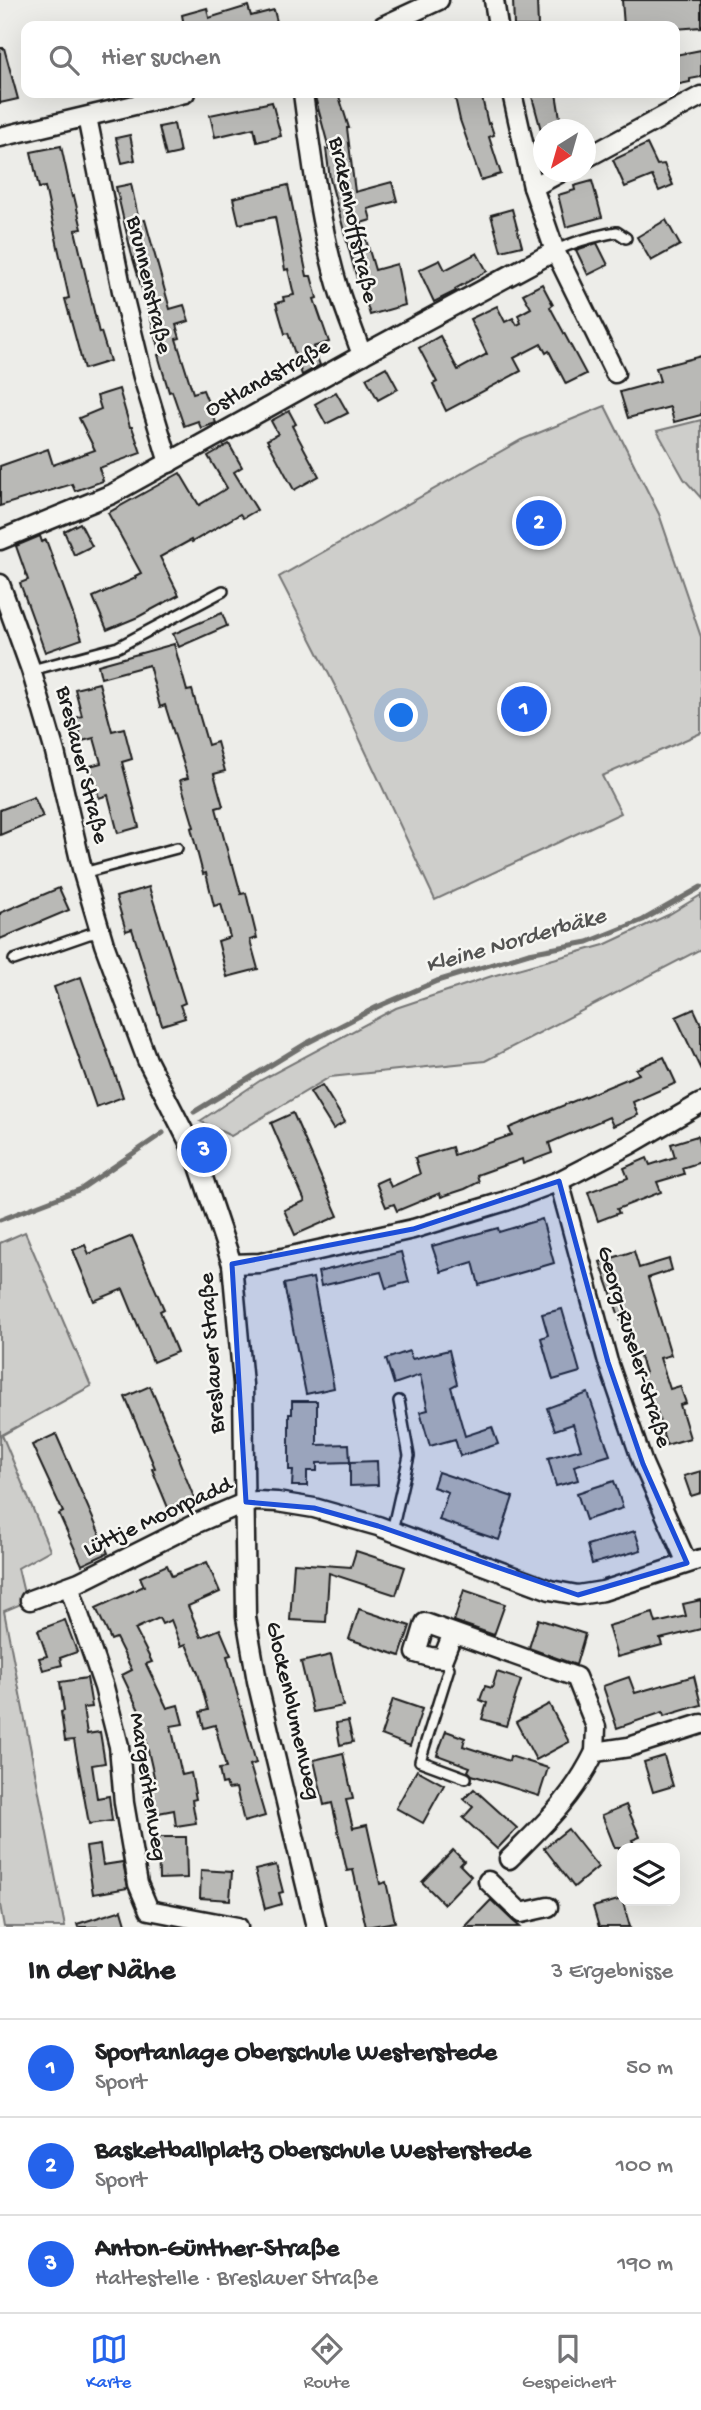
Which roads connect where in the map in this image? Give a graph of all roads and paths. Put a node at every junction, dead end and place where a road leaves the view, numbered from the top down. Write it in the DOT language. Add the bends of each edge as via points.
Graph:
graph roads {
  1 [pos="439,0"];
  2 [pos="494,0"];
  3 [pos="394,21"];
  4 [pos="497,21"];
  5 [pos="701,96"];
  6 [pos="165,98"];
  7 [pos="304,98"];
  8 [pos="513,98"];
  9 [pos="87,117"];
  10 [pos="0,137"];
  11 [pos="596,153"];
  12 [pos="542,182"];
  13 [pos="533,187"];
  14 [pos="626,238"];
  15 [pos="555,251"];
  16 [pos="362,355"];
  17 [pos="615,373"];
  18 [pos="169,463"];
  19 [pos="0,540"];
  20 [pos="0,584"];
  21 [pos="223,591"];
  22 [pos="27,671"];
  23 [pos="177,848"];
  24 [pos="83,873"];
  25 [pos="101,933"];
  26 [pos="14,960"];
  27 [pos="701,1103"];
  28 [pos="559,1181"];
  29 [pos="232,1264"];
  30 [pos="399,1401"];
  31 [pos="246,1502"];
  32 [pos="392,1531"];
  33 [pos="694,1561"];
  34 [pos="69,1586"];
  35 [pos="30,1601"];
  36 [pos="453,1633"];
  37 [pos="443,1658"];
  38 [pos="701,1724"];
  39 [pos="595,1752"];
  40 [pos="466,1778"];
  41 [pos="509,1859"];
  42 [pos="488,1881"];
  43 [pos="548,1908"];
  44 [pos="317,1926"];
  45 [pos="238,1927"];
  1 -- 3 [label="street"];
  2 -- 4 [label="street"];
  5 -- 11 [label="street"];
  6 -- 9 [label="street"];
  7 -- 16 [label="street, Brakenhoffstraße" via="326,236"];
  8 -- 13 [label="street"];
  9 -- 10 [label="street"];
  9 -- 18 [label="street, Brunnenstraße" via="122,291"];
  12 -- 13 [label="street"];
  13 -- 15 [label="street"];
  14 -- 15 [label="lane" via="617,232 572,242"];
  15 -- 16 [label="street, Ostlandstraße"];
  15 -- 17 [label="street"];
  16 -- 18 [label="street, Ostlandstraße"];
  18 -- 19 [label="street, Ostlandstraße" via="112,494"];
  20 -- 22 [label="street, Breslauer Straße"];
  21 -- 22 [label="lane, Breslauer Straße" via="118,646"];
  22 -- 24 [label="street, Breslauer Straße" via="55,752"];
  23 -- 24 [label="lane, Breslauer Straße"];
  24 -- 25 [label="street, Breslauer Straße"];
  25 -- 26 [label="lane"];
  25 -- 29 [label="street, Breslauer Straße" via="147,1060 199,1165"];
  27 -- 28 [label="street"];
  28 -- 29 [label="street" via="412,1229 260,1263"];
  28 -- 33 [label="street, Georg-Ruseler-Straße" via="643,1464"];
  29 -- 31 [label="street, Breslauer Straße" via="243,1384"];
  30 -- 32 [label="lane" via="410,1456"];
  31 -- 32 [label="street, Lüttje Moorpadd" via="314,1508"];
  31 -- 34 [label="street, Lüttje Moorpadd"];
  31 -- 44 [label="street, Glockenblumenweg" via="246,1617 257,1681"];
  32 -- 33 [label="street, Lüttje Moorpadd" via="550,1590 578,1595"];
  34 -- 35 [label="street, Lüttje Moorpadd"];
  34 -- 45 [label="street, Margeritenweg" via="119,1746 138,1884 149,1910"];
  36 -- 37 [label="street"];
  36 -- 37 [label="street" via="425,1623 416,1653"];
  36 -- 39 [label="street" via="576,1677 596,1727"];
  37 -- 40 [label="lane" via="449,1668 420,1761"];
  38 -- 39 [label="street" via="629,1747"];
  39 -- 41 [label="street" via="566,1801"];
  42 -- 43 [label="street" via="521,1913"];
}
